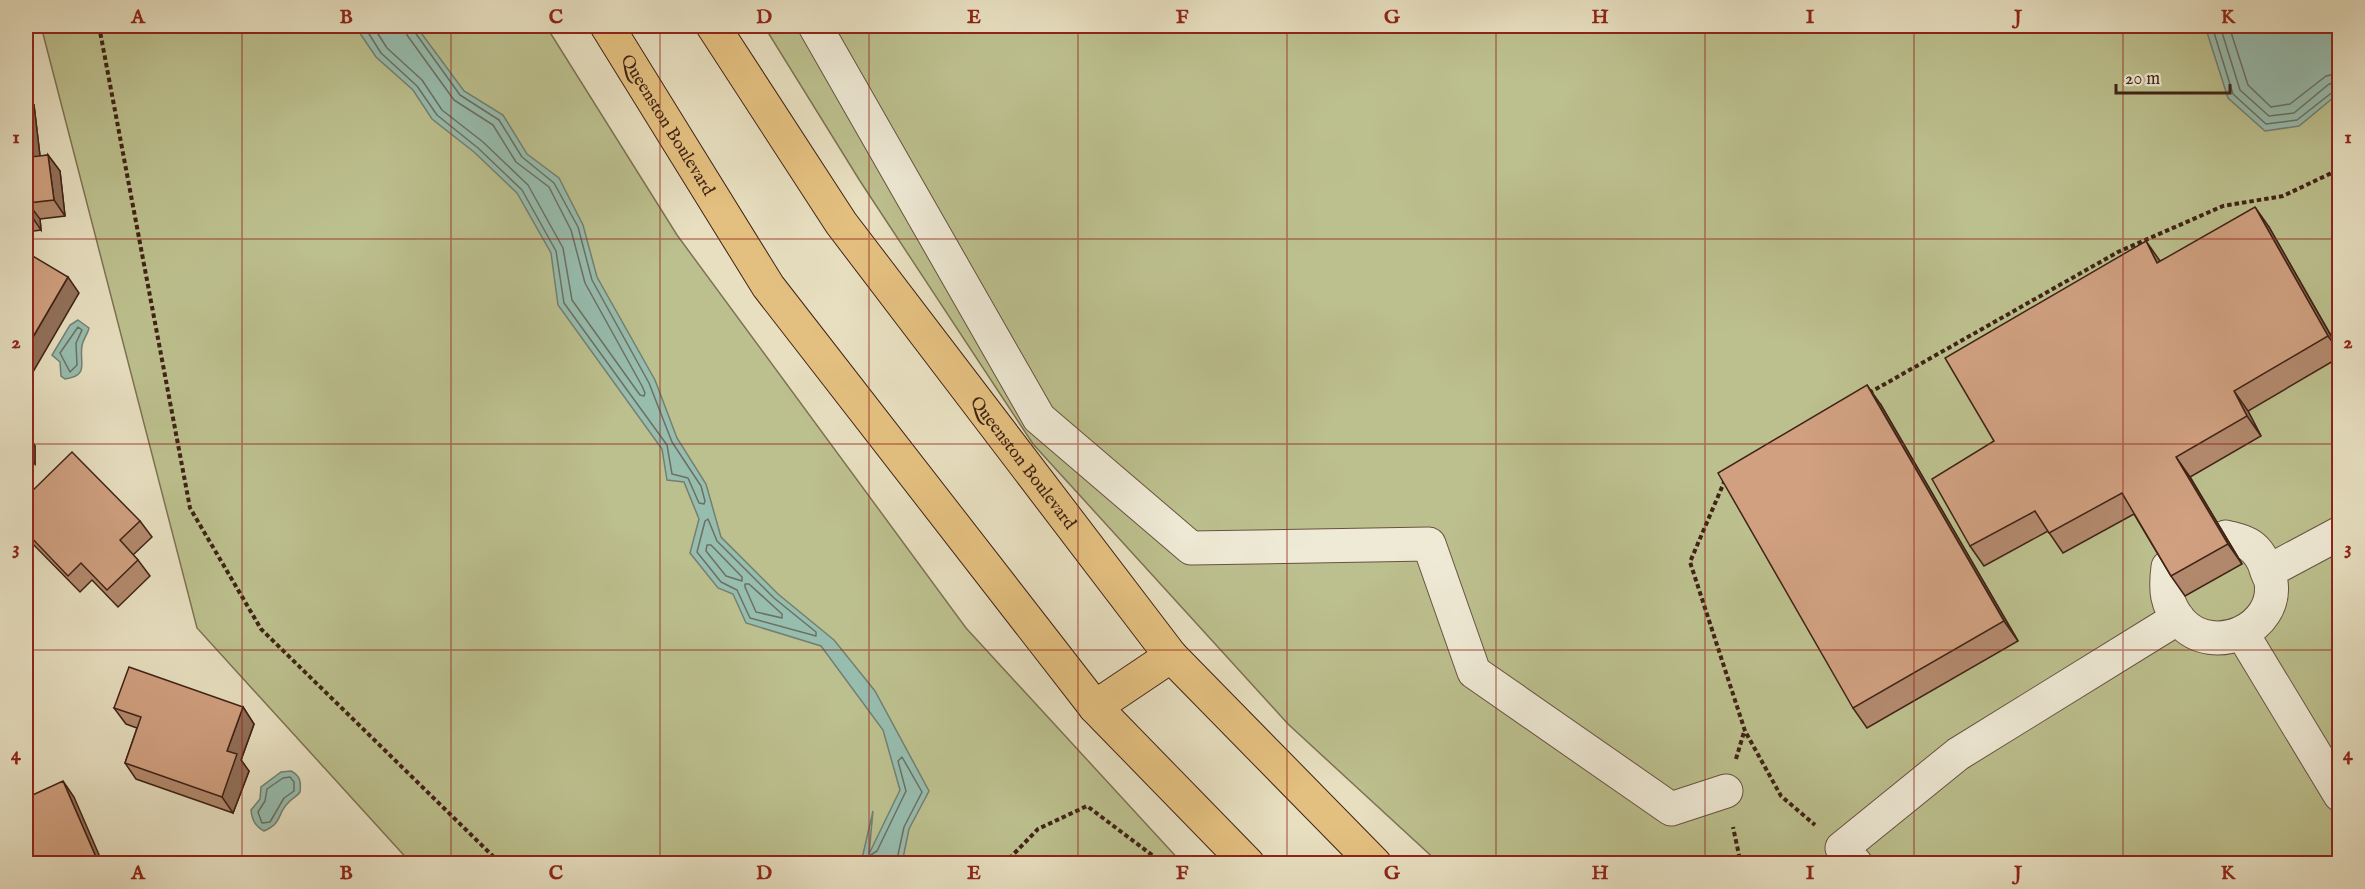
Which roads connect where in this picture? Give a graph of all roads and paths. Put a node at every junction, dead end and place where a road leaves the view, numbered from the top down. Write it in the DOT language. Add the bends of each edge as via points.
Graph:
graph roads {
  1 [pos="99,26"];
  2 [pos="608,26"];
  3 [pos="713,26"];
  4 [pos="815,26"];
  5 [pos="2340,169"];
  6 [pos="1861,398"];
  7 [pos="1728,474"];
  8 [pos="2340,533"];
  9 [pos="2226,537"];
  10 [pos="2168,567"];
  11 [pos="2267,572"];
  12 [pos="2178,618"];
  13 [pos="2242,633"];
  14 [pos="1171,656"];
  15 [pos="1095,707"];
  16 [pos="1726,790"];
  17 [pos="2340,795"];
  18 [pos="1849,856"];
  19 [pos="501,864"];
  20 [pos="1004,864"];
  21 [pos="1164,864"];
  22 [pos="1248,864"];
  23 [pos="1375,864"];
  1 -- 19 [label="path" via="190,508 261,629"];
  2 -- 15 [label="main road, Queenston Boulevard" via="768,286"];
  3 -- 14 [label="main road, Queenston Boulevard" via="841,223"];
  4 -- 16 [label="lane" via="1039,418 1191,548 1429,544 1474,672 1671,809"];
  5 -- 6 [label="path" via="2283,196 2223,206 2118,252"];
  7 -- 18 [label="path" via="1690,561 1745,731 1781,796"];
  8 -- 11 [label="lane"];
  9 -- 11 [label="lane" via="2252,546"];
  10 -- 12 [label="lane" via="2167,599"];
  11 -- 13 [label="lane" via="2271,582 2266,608 2256,623"];
  12 -- 13 [label="lane" via="2188,630 2211,638"];
  12 -- 18 [label="lane" via="1958,754"];
  13 -- 17 [label="lane"];
  14 -- 15 [label="main road"];
  14 -- 23 [label="main road, Queenston Boulevard"];
  15 -- 22 [label="main road, Queenston Boulevard"];
  20 -- 21 [label="path" via="1038,829 1087,806"];
}
